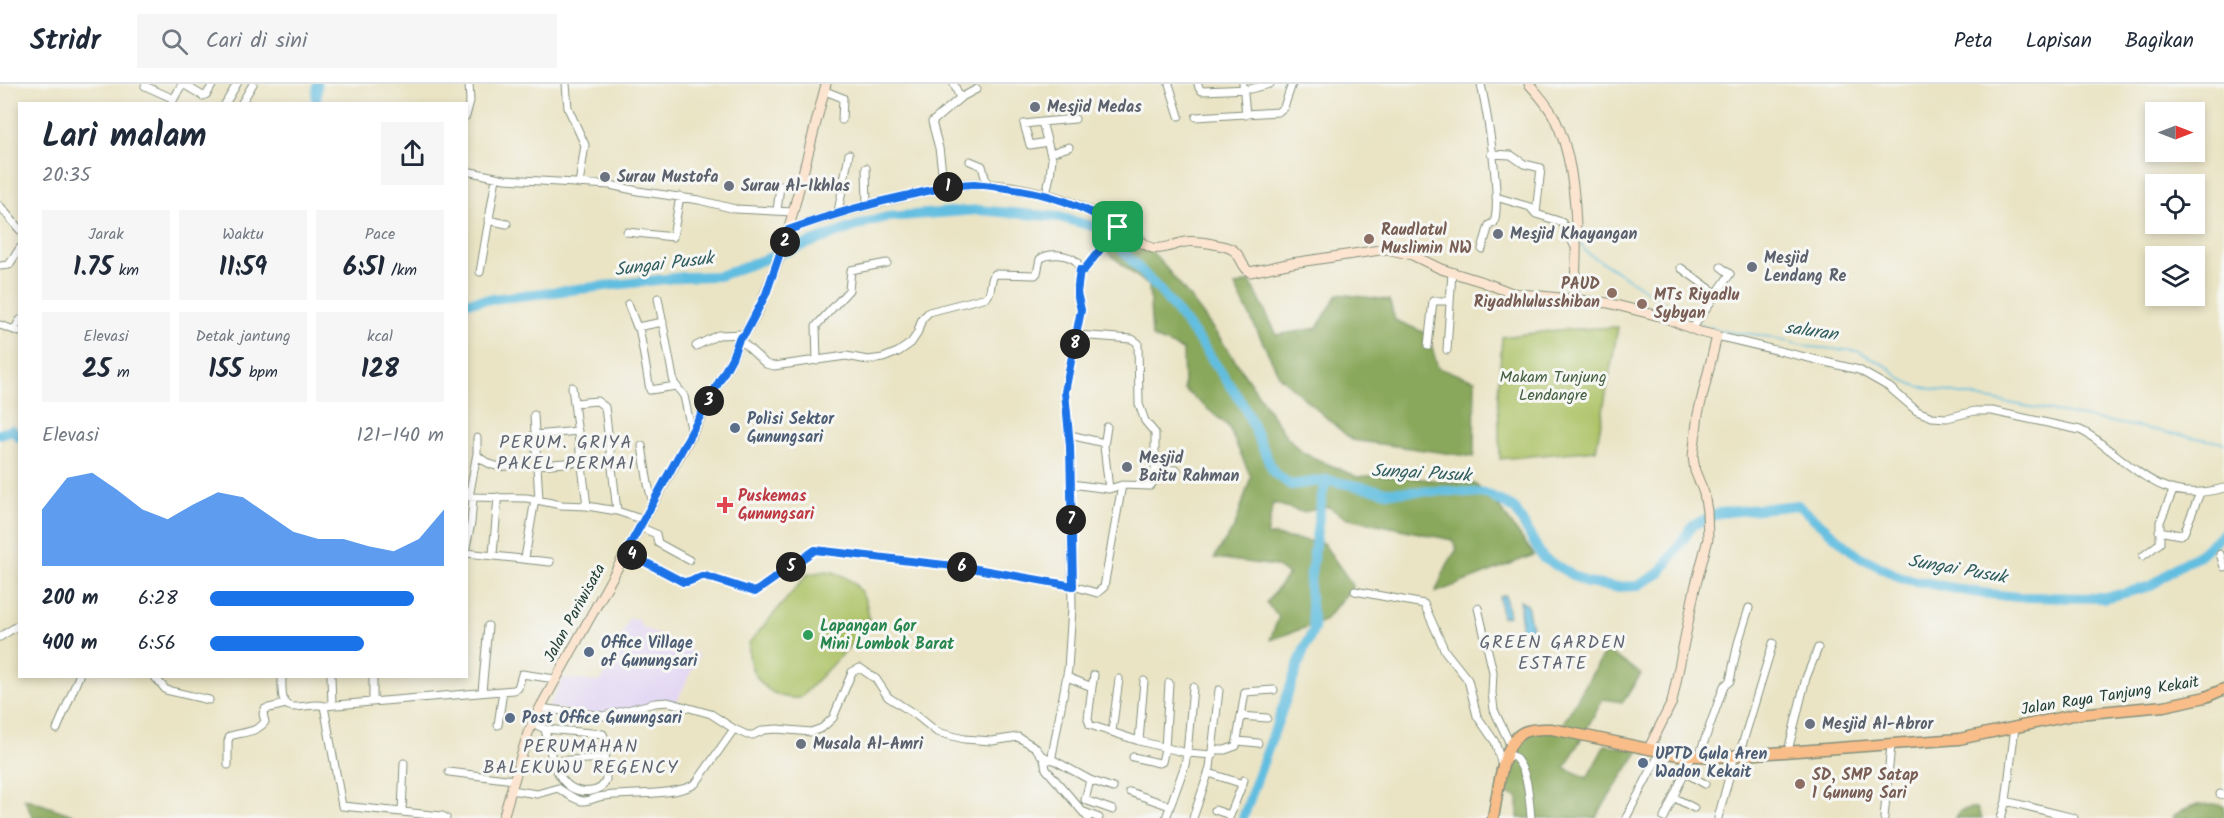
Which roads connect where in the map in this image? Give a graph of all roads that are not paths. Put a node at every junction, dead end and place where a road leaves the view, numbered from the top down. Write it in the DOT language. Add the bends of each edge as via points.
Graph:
graph roads {
  1 [pos="182,84"];
  2 [pos="213,84"];
  3 [pos="237,84"];
  4 [pos="253,84"];
  5 [pos="469,84"];
  6 [pos="566,84"];
  7 [pos="954,84"];
  8 [pos="1168,84"];
  9 [pos="1198,84"];
  10 [pos="1270,84"];
  11 [pos="1292,84"];
  12 [pos="1482,84"];
  13 [pos="1529,84"];
  14 [pos="145,86"];
  15 [pos="1244,87"];
  16 [pos="826,88"];
  17 [pos="977,89"];
  18 [pos="960,98"];
  19 [pos="172,101"];
  20 [pos="226,102"];
  21 [pos="242,102"];
  22 [pos="468,108"];
  23 [pos="1246,115"];
  24 [pos="1179,116"];
  25 [pos="1196,117"];
  26 [pos="1075,119"];
  27 [pos="842,120"];
  28 [pos="1042,122"];
  29 [pos="1047,142"];
  30 [pos="1069,147"];
  31 [pos="1051,153"];
  32 [pos="849,154"];
  33 [pos="1491,154"];
  34 [pos="970,161"];
  35 [pos="866,168"];
  36 [pos="468,171"];
  37 [pos="496,178"];
  38 [pos="579,184"];
  39 [pos="987,185"];
  40 [pos="780,186"];
  41 [pos="944,187"];
  42 [pos="1046,194"];
  43 [pos="680,196"];
  44 [pos="1496,197"];
  45 [pos="867,204"];
  46 [pos="0,206"];
  47 [pos="777,211"];
  48 [pos="793,212"];
  49 [pos="838,212"];
  50 [pos="1536,213"];
  51 [pos="488,220"];
  52 [pos="507,224"];
  53 [pos="18,228"];
  54 [pos="1116,229"];
  55 [pos="627,232"];
  56 [pos="786,237"];
  57 [pos="1576,242"];
  58 [pos="1482,249"];
  59 [pos="18,251"];
  60 [pos="887,263"];
  61 [pos="0,267"];
  62 [pos="1721,267"];
  63 [pos="1681,268"];
  64 [pos="1080,270"];
  65 [pos="480,272"];
  66 [pos="1452,272"];
  67 [pos="1717,294"];
  68 [pos="658,298"];
  69 [pos="1574,298"];
  70 [pos="1450,301"];
  71 [pos="628,304"];
  72 [pos="663,322"];
  73 [pos="0,325"];
  74 [pos="1694,326"];
  75 [pos="639,327"];
  76 [pos="17,331"];
  77 [pos="1077,335"];
  78 [pos="742,336"];
  79 [pos="1717,336"];
  80 [pos="696,346"];
  81 [pos="1428,346"];
  82 [pos="1448,350"];
  83 [pos="817,361"];
  84 [pos="676,386"];
  85 [pos="572,387"];
  86 [pos="650,390"];
  87 [pos="641,392"];
  88 [pos="575,403"];
  89 [pos="534,415"];
  90 [pos="1107,427"];
  91 [pos="578,431"];
  92 [pos="692,433"];
  93 [pos="536,435"];
  94 [pos="1070,435"];
  95 [pos="477,438"];
  96 [pos="1104,443"];
  97 [pos="642,446"];
  98 [pos="468,449"];
  99 [pos="477,452"];
  100 [pos="581,462"];
  101 [pos="517,464"];
  102 [pos="536,465"];
  103 [pos="1155,469"];
  104 [pos="1177,470"];
  105 [pos="1071,484"];
  106 [pos="1122,485"];
  107 [pos="2224,488"];
  108 [pos="1109,489"];
  109 [pos="2173,491"];
  110 [pos="2200,493"];
  111 [pos="498,497"];
  112 [pos="469,498"];
  113 [pos="537,499"];
  114 [pos="654,504"];
  115 [pos="588,506"];
  116 [pos="617,511"];
  117 [pos="642,523"];
  118 [pos="2159,531"];
  119 [pos="468,538"];
  120 [pos="626,552"];
  121 [pos="468,553"];
  122 [pos="493,554"];
  123 [pos="2220,554"];
  124 [pos="2143,556"];
  125 [pos="525,558"];
  126 [pos="689,560"];
  127 [pos="550,562"];
  128 [pos="2224,567"];
  129 [pos="1073,586"];
  130 [pos="1355,591"];
  131 [pos="1478,608"];
  132 [pos="1749,609"];
  133 [pos="18,625"];
  134 [pos="488,626"];
  135 [pos="0,636"];
  136 [pos="1773,643"];
  137 [pos="1818,648"];
  138 [pos="1094,675"];
  139 [pos="1067,677"];
  140 [pos="78,678"];
  141 [pos="156,678"];
  142 [pos="282,678"];
  143 [pos="331,678"];
  144 [pos="373,678"];
  145 [pos="555,679"];
  146 [pos="1119,679"];
  147 [pos="1144,681"];
  148 [pos="1169,683"];
  149 [pos="1092,687"];
  150 [pos="1193,687"];
  151 [pos="2224,689"];
  152 [pos="1219,690"];
  153 [pos="1275,690"];
  154 [pos="503,691"];
  155 [pos="482,692"];
  156 [pos="209,700"];
  157 [pos="373,701"];
  158 [pos="286,704"];
  159 [pos="332,705"];
  160 [pos="324,706"];
  161 [pos="540,708"];
  162 [pos="1241,716"];
  163 [pos="1267,718"];
  164 [pos="532,723"];
  165 [pos="498,725"];
  166 [pos="2015,727"];
  167 [pos="57,729"];
  168 [pos="545,729"];
  169 [pos="734,729"];
  170 [pos="1112,732"];
  171 [pos="1139,741"];
  172 [pos="1238,741"];
  173 [pos="1258,743"];
  174 [pos="1510,744"];
  175 [pos="1891,746"];
  176 [pos="1649,748"];
  177 [pos="1165,749"];
  178 [pos="1661,751"];
  179 [pos="1788,751"];
  180 [pos="1213,752"];
  181 [pos="1187,753"];
  182 [pos="1737,755"];
  183 [pos="1695,756"];
  184 [pos="1045,757"];
  185 [pos="1133,757"];
  186 [pos="1506,757"];
  187 [pos="605,758"];
  188 [pos="552,761"];
  189 [pos="404,763"];
  190 [pos="228,765"];
  191 [pos="1503,770"];
  192 [pos="449,772"];
  193 [pos="1683,772"];
  194 [pos="1209,773"];
  195 [pos="1090,780"];
  196 [pos="1705,784"];
  197 [pos="513,785"];
  198 [pos="1113,788"];
  199 [pos="1130,792"];
  200 [pos="1673,797"];
  201 [pos="2006,801"];
  202 [pos="1170,806"];
  203 [pos="1694,808"];
  204 [pos="1113,810"];
  205 [pos="1215,810"];
  206 [pos="402,812"];
  207 [pos="374,814"];
  208 [pos="1086,815"];
  209 [pos="1230,817"];
  210 [pos="446,818"];
  211 [pos="503,818"];
  212 [pos="1099,818"];
  213 [pos="1166,818"];
  214 [pos="1193,818"];
  215 [pos="1493,818"];
  216 [pos="1531,818"];
  217 [pos="1626,818"];
  218 [pos="1664,818"];
  219 [pos="1718,818"];
  220 [pos="1884,818"];
  221 [pos="2001,818"];
  222 [pos="2074,818"];
  1 -- 2 [label="street" via="204,96"];
  1 -- 19 [label="street"];
  3 -- 20 [label="street"];
  4 -- 21 [label="street"];
  5 -- 22 [label="street"];
  6 -- 38 [label="street" via="568,108 584,143"];
  7 -- 18 [label="street"];
  8 -- 24 [label="street"];
  9 -- 15 [label="street" via="1202,91"];
  10 -- 15 [label="street"];
  11 -- 23 [label="street" via="1281,111"];
  12 -- 33 [label="street"];
  13 -- 57 [label="street" via="1553,116 1565,143"];
  14 -- 19 [label="street"];
  15 -- 23 [label="street"];
  16 -- 27 [label="street" via="843,98"];
  16 -- 48 [label="street, Jalan Pariwisata"];
  17 -- 18 [label="street"];
  18 -- 41 [label="street" via="932,122"];
  23 -- 25 [label="street"];
  26 -- 28 [label="street"];
  28 -- 29 [label="street"];
  28 -- 29 [label="street" via="1024,124 1030,145"];
  29 -- 31 [label="street"];
  30 -- 31 [label="street"];
  31 -- 42 [label="street"];
  32 -- 49 [label="street"];
  33 -- 44 [label="street"];
  33 -- 50 [label="street" via="1511,155 1524,164 1541,168"];
  34 -- 39 [label="street" via="981,166"];
  35 -- 45 [label="street"];
  36 -- 37 [label="street"];
  37 -- 38 [label="street"];
  37 -- 51 [label="street"];
  38 -- 43 [label="street" via="610,184"];
  39 -- 41 [label="street"];
  39 -- 42 [label="street"];
  40 -- 47 [label="street"];
  41 -- 45 [label="street"];
  42 -- 54 [label="street" via="1084,208"];
  43 -- 47 [label="street" via="733,209"];
  43 -- 55 [label="street" via="673,237"];
  44 -- 50 [label="street" via="1530,207"];
  44 -- 58 [label="street" via="1495,219 1489,225"];
  45 -- 49 [label="street"];
  46 -- 53 [label="street"];
  47 -- 48 [label="street"];
  48 -- 56 [label="street, Jalan Pariwisata"];
  49 -- 56 [label="street"];
  50 -- 57 [label="street" via="1562,222"];
  51 -- 52 [label="street"];
  51 -- 65 [label="street"];
  54 -- 64 [label="street" via="1084,270"];
  54 -- 66 [label="street" via="1155,248 1189,242 1227,247 1238,254 1250,272 1387,249"];
  56 -- 78 [label="street, Jalan Pariwisata" via="760,307"];
  57 -- 69 [label="street"];
  59 -- 61 [label="street" via="9,265"];
  60 -- 83 [label="street" via="851,270 849,290 816,326"];
  62 -- 67 [label="street" via="1730,274"];
  63 -- 67 [label="street"];
  64 -- 77 [label="street"];
  64 -- 83 [label="street" via="1070,256 1044,256 1035,275 996,273 986,298 929,312 913,340 898,352 872,361 846,356"];
  66 -- 69 [label="street" via="1512,293"];
  66 -- 70 [label="street"];
  67 -- 74 [label="street"];
  68 -- 72 [label="street"];
  69 -- 74 [label="street"];
  70 -- 81 [label="street" via="1433,301"];
  70 -- 82 [label="street"];
  71 -- 75 [label="street"];
  72 -- 75 [label="street"];
  72 -- 84 [label="street"];
  73 -- 76 [label="street"];
  74 -- 79 [label="street"];
  75 -- 86 [label="street"];
  77 -- 94 [label="street" via="1065,392"];
  77 -- 103 [label="street" via="1132,339 1138,343 1138,398 1144,420 1156,434"];
  78 -- 80 [label="street" via="718,335"];
  78 -- 83 [label="street" via="769,365"];
  78 -- 92 [label="street, Jalan Pariwisata"];
  79 -- 109 [label="street" via="1859,370 1927,416 1942,418 1975,411 2001,411 2080,430 2150,482"];
  79 -- 176 [label="street" via="1695,435 1694,466 1704,493 1707,545 1672,702"];
  84 -- 86 [label="street"];
  84 -- 92 [label="street" via="684,396"];
  85 -- 88 [label="street"];
  86 -- 87 [label="street"];
  88 -- 91 [label="street"];
  88 -- 116 [label="street" via="596,400 604,406"];
  89 -- 93 [label="street"];
  90 -- 96 [label="street"];
  91 -- 93 [label="street"];
  91 -- 100 [label="street"];
  92 -- 114 [label="street, Jalan Pariwisata"];
  93 -- 102 [label="street"];
  94 -- 96 [label="street"];
  94 -- 105 [label="street"];
  95 -- 99 [label="street"];
  96 -- 108 [label="street"];
  97 -- 114 [label="street"];
  98 -- 99 [label="street"];
  99 -- 101 [label="street" via="485,463 495,467"];
  99 -- 112 [label="street"];
  100 -- 102 [label="street"];
  100 -- 115 [label="street"];
  102 -- 113 [label="street"];
  103 -- 104 [label="street"];
  103 -- 106 [label="street" via="1151,485"];
  105 -- 108 [label="street"];
  105 -- 129 [label="street"];
  106 -- 108 [label="street"];
  106 -- 129 [label="street" via="1103,588 1094,593"];
  107 -- 110 [label="street"];
  109 -- 110 [label="street"];
  109 -- 118 [label="street"];
  110 -- 118 [label="street" via="2184,533"];
  111 -- 112 [label="street"];
  111 -- 113 [label="street"];
  111 -- 122 [label="street"];
  112 -- 119 [label="street"];
  113 -- 115 [label="street"];
  113 -- 125 [label="street"];
  114 -- 117 [label="street, Jalan Pariwisata"];
  115 -- 116 [label="street"];
  116 -- 117 [label="street"];
  117 -- 120 [label="street, Jalan Pariwisata"];
  117 -- 126 [label="street" via="656,534 658,543"];
  118 -- 124 [label="street" via="2160,543"];
  120 -- 129 [label="street" via="683,582 705,576 755,592 815,550 971,568"];
  120 -- 145 [label="street, Jalan Pariwisata"];
  121 -- 122 [label="street"];
  122 -- 125 [label="street"];
  123 -- 128 [label="street"];
  125 -- 127 [label="street"];
  129 -- 139 [label="street"];
  130 -- 191 [label="street" via="1424,604 1445,651 1467,678 1477,716 1495,742"];
  131 -- 174 [label="street" via="1493,672 1494,711"];
  132 -- 183 [label="street" via="1730,682 1724,687"];
  133 -- 135 [label="street"];
  134 -- 155 [label="street"];
  136 -- 182 [label="street"];
  137 -- 179 [label="street" via="1806,678"];
  138 -- 149 [label="street"];
  139 -- 149 [label="street"];
  139 -- 184 [label="street"];
  140 -- 167 [label="street"];
  141 -- 156 [label="street" via="166,690"];
  142 -- 158 [label="street"];
  143 -- 159 [label="street"];
  144 -- 157 [label="street"];
  145 -- 154 [label="street" via="522,674 518,688"];
  145 -- 161 [label="street, Jalan Pariwisata"];
  146 -- 170 [label="street"];
  147 -- 171 [label="street"];
  148 -- 177 [label="street"];
  149 -- 170 [label="street" via="1089,722"];
  150 -- 181 [label="street"];
  151 -- 166 [label="main road, Jalan Raya Tanjung Kekait" via="2164,706 2078,714"];
  152 -- 180 [label="street"];
  153 -- 162 [label="street" via="1245,692"];
  154 -- 155 [label="street"];
  154 -- 165 [label="street"];
  155 -- 157 [label="street"];
  157 -- 159 [label="street"];
  158 -- 160 [label="street"];
  158 -- 190 [label="street" via="265,709 263,726 229,737"];
  159 -- 160 [label="street"];
  160 -- 207 [label="street" via="341,805"];
  161 -- 164 [label="street, Jalan Pariwisata"];
  161 -- 169 [label="street" via="603,716 668,702 711,714"];
  162 -- 163 [label="street"];
  162 -- 172 [label="street"];
  164 -- 168 [label="street"];
  164 -- 197 [label="street, Jalan Pariwisata"];
  166 -- 175 [label="main road, Jalan Raya Tanjung Kekait" via="1959,739"];
  166 -- 201 [label="street"];
  168 -- 187 [label="street" via="601,733 605,738"];
  168 -- 188 [label="street"];
  169 -- 184 [label="street" via="751,735 777,729 817,731 833,718 853,671 860,668 876,680 888,697 936,732 987,741 1018,737"];
  169 -- 197 [label="street" via="696,783 687,788 607,795 585,801 558,788 537,794"];
  170 -- 171 [label="street"];
  171 -- 177 [label="street"];
  172 -- 173 [label="street"];
  172 -- 180 [label="street" via="1230,749"];
  174 -- 176 [label="main road, Jalan Raya Tanjung Kekait" via="1525,731 1552,729"];
  174 -- 186 [label="main road"];
  175 -- 179 [label="main road, Jalan Raya Tanjung Kekait"];
  175 -- 220 [label="street"];
  176 -- 178 [label="main road, Jalan Raya Tanjung Kekait"];
  177 -- 181 [label="street"];
  177 -- 185 [label="street" via="1160,763"];
  178 -- 183 [label="main road, Jalan Raya Tanjung Kekait"];
  178 -- 217 [label="street"];
  179 -- 182 [label="main road, Jalan Raya Tanjung Kekait"];
  180 -- 181 [label="street"];
  180 -- 194 [label="street"];
  181 -- 202 [label="street"];
  182 -- 183 [label="main road, Jalan Raya Tanjung Kekait"];
  182 -- 219 [label="street"];
  183 -- 193 [label="street"];
  184 -- 195 [label="street"];
  184 -- 208 [label="street" via="1046,769"];
  186 -- 191 [label="main road"];
  186 -- 216 [label="street" via="1513,756 1520,764 1528,788"];
  187 -- 188 [label="street"];
  187 -- 188 [label="street" via="606,782 594,791 568,785"];
  189 -- 206 [label="street"];
  191 -- 215 [label="main road"];
  192 -- 197 [label="street"];
  193 -- 196 [label="street"];
  193 -- 200 [label="street"];
  194 -- 209 [label="street" via="1243,782"];
  194 -- 214 [label="street"];
  195 -- 198 [label="street"];
  195 -- 204 [label="street" via="1084,800"];
  197 -- 211 [label="street, Jalan Pariwisata"];
  199 -- 202 [label="street"];
  200 -- 203 [label="street"];
  200 -- 218 [label="street"];
  201 -- 221 [label="street"];
  201 -- 222 [label="street"];
  202 -- 213 [label="street"];
  205 -- 209 [label="street"];
  206 -- 207 [label="street"];
  206 -- 210 [label="street"];
  208 -- 212 [label="street"];
}
